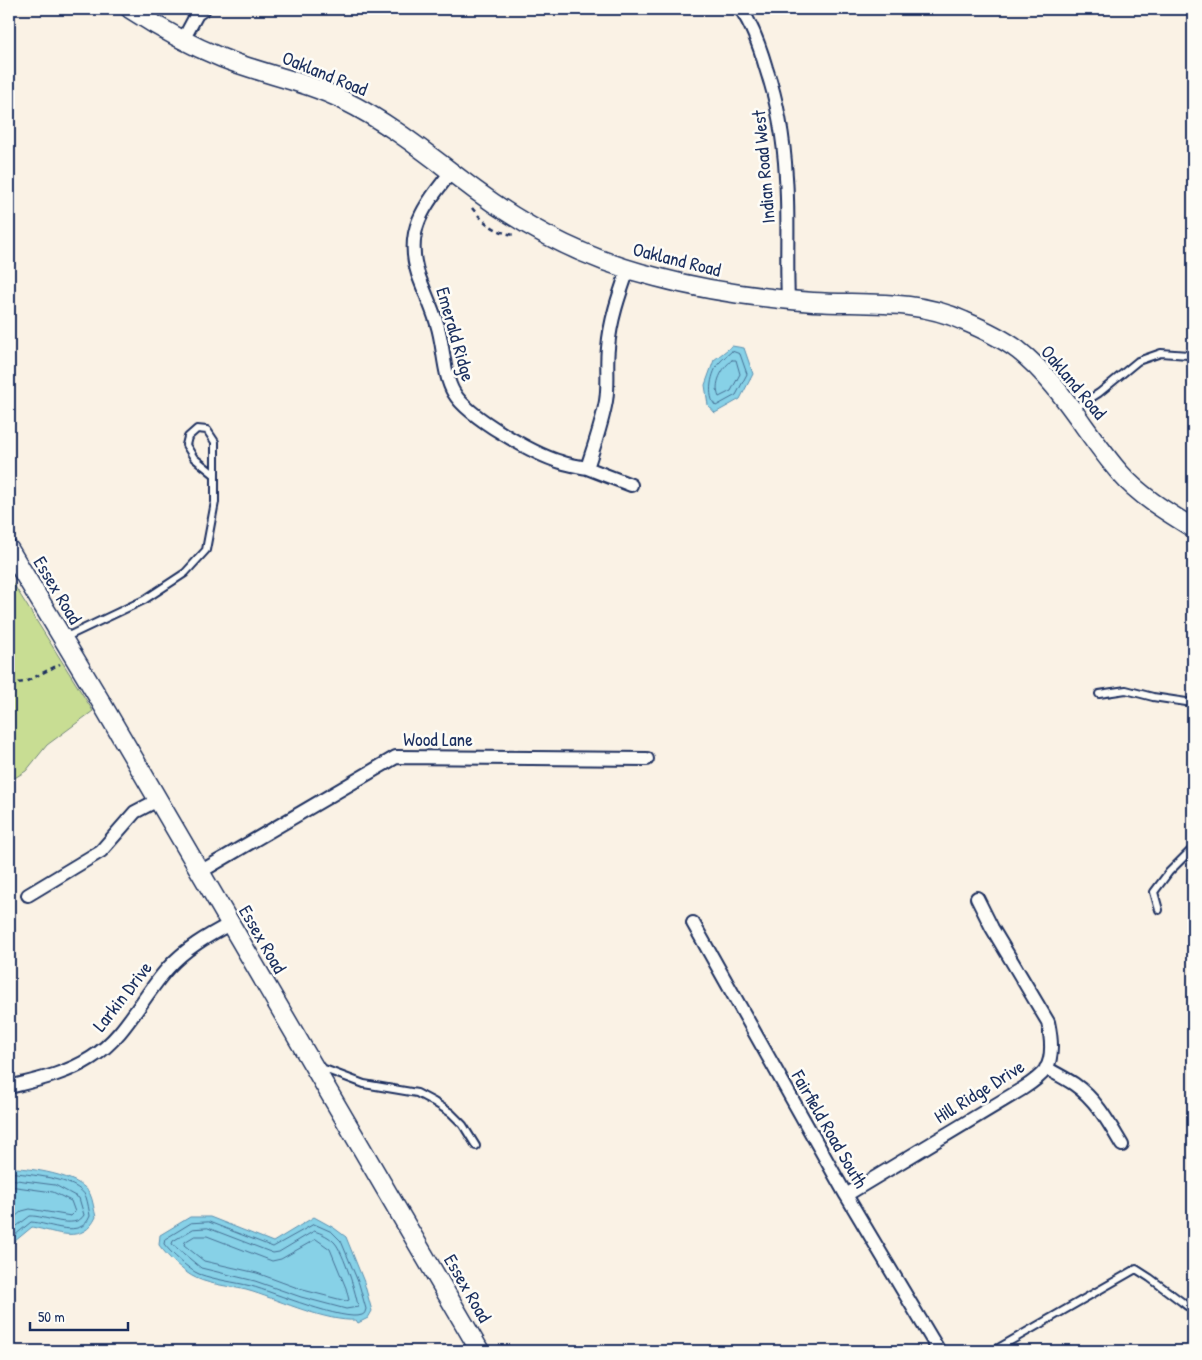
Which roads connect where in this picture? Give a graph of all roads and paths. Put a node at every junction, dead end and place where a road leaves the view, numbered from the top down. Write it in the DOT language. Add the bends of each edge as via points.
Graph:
graph roads {
  1 [pos="111,9"];
  2 [pos="204,9"];
  3 [pos="741,9"];
  4 [pos="124,11"];
  5 [pos="183,40"];
  6 [pos="451,172"];
  7 [pos="469,203"];
  8 [pos="516,235"];
  9 [pos="628,270"];
  10 [pos="788,299"];
  11 [pos="1193,359"];
  12 [pos="1073,410"];
  13 [pos="587,468"];
  14 [pos="215,475"];
  15 [pos="632,485"];
  16 [pos="1193,528"];
  17 [pos="9,549"];
  18 [pos="63,639"];
  19 [pos="73,656"];
  20 [pos="9,684"];
  21 [pos="1099,694"];
  22 [pos="1193,703"];
  23 [pos="647,759"];
  24 [pos="158,800"];
  25 [pos="1193,848"];
  26 [pos="200,872"];
  27 [pos="28,895"];
  28 [pos="977,898"];
  29 [pos="1159,910"];
  30 [pos="693,923"];
  31 [pos="230,924"];
  32 [pos="313,1065"];
  33 [pos="1046,1068"];
  34 [pos="9,1087"];
  35 [pos="1122,1145"];
  36 [pos="476,1146"];
  37 [pos="846,1195"];
  38 [pos="1193,1307"];
  39 [pos="480,1351"];
  40 [pos="939,1351"];
  41 [pos="993,1351"];
  1 -- 4 [label="path"];
  2 -- 5 [label="street" via="197,14"];
  3 -- 10 [label="street, Indian Road West" via="763,57 775,95 781,132 786,176"];
  4 -- 5 [label="street, Oakland Road"];
  5 -- 6 [label="street, Oakland Road" via="222,58 304,84 342,100 411,140"];
  6 -- 9 [label="street, Oakland Road" via="482,196 534,228 565,245"];
  6 -- 13 [label="street, Emerald Ridge" via="420,214 414,233 413,254 438,325 448,378 454,392 474,415 534,451 562,463"];
  7 -- 8 [label="path" via="493,228"];
  9 -- 10 [label="street, Oakland Road" via="720,292"];
  9 -- 13 [label="street" via="611,325 606,400"];
  10 -- 12 [label="street, Oakland Road" via="907,305 951,315 1016,349 1040,370"];
  11 -- 12 [label="lane" via="1188,355 1161,353 1138,361"];
  12 -- 16 [label="street, Oakland Road" via="1120,473 1145,496"];
  13 -- 15 [label="street, Emerald Ridge"];
  14 -- 14 [label="lane" via="194,458 186,444 188,437 197,429 207,430 215,442"];
  14 -- 18 [label="lane" via="215,502 206,550 185,573 144,600"];
  17 -- 18 [label="street, Essex Road"];
  18 -- 19 [label="street, Essex Road"];
  19 -- 20 [label="path" via="25,682"];
  19 -- 24 [label="street, Essex Road"];
  21 -- 22 [label="lane" via="1126,690"];
  23 -- 26 [label="street, Wood Lane" via="396,757"];
  24 -- 26 [label="street, Essex Road"];
  24 -- 27 [label="street" via="135,812 101,851"];
  25 -- 29 [label="lane" via="1154,892"];
  26 -- 31 [label="street, Essex Road"];
  28 -- 33 [label="street, Hill Ridge Drive" via="1048,1022 1051,1036"];
  30 -- 37 [label="street, Fairfield Road South"];
  31 -- 32 [label="street, Essex Road"];
  31 -- 34 [label="street, Larkin Drive" via="184,952 113,1040 93,1057 70,1070"];
  32 -- 36 [label="lane" via="364,1084 417,1094 434,1102 463,1125"];
  32 -- 39 [label="street, Essex Road"];
  33 -- 35 [label="street" via="1088,1096"];
  33 -- 37 [label="street, Hill Ridge Drive" via="1022,1089"];
  37 -- 40 [label="street, Fairfield Road South"];
  38 -- 41 [label="lane" via="1136,1269"];
}
